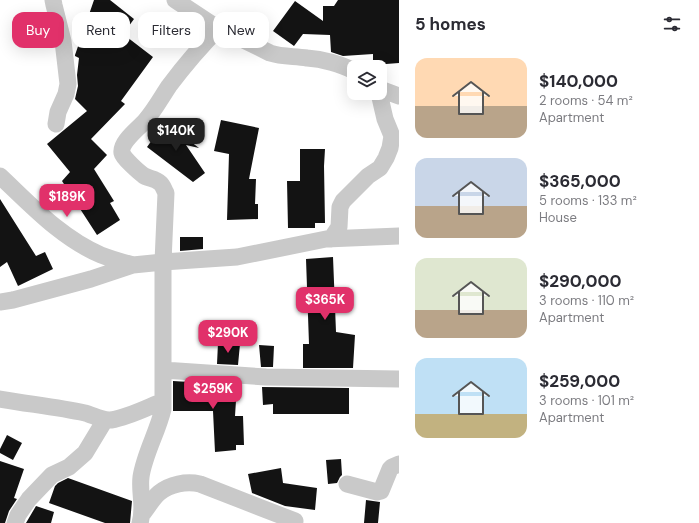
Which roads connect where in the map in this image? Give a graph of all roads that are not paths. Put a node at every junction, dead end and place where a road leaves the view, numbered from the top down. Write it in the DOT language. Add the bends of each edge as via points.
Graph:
graph roads {
  1 [pos="54,0"];
  2 [pos="175,0"];
  3 [pos="213,24"];
  4 [pos="213,35"];
  5 [pos="262,48"];
  6 [pos="347,68"];
  7 [pos="387,92"];
  8 [pos="399,96"];
  9 [pos="381,100"];
  10 [pos="56,124"];
  11 [pos="0,176"];
  12 [pos="399,236"];
  13 [pos="331,239"];
  14 [pos="163,262"];
  15 [pos="133,265"];
  16 [pos="0,302"];
  17 [pos="163,370"];
  18 [pos="399,379"];
  19 [pos="0,399"];
  20 [pos="163,401"];
  21 [pos="105,420"];
  22 [pos="399,464"];
  23 [pos="347,484"];
  24 [pos="142,518"];
  25 [pos="294,521"];
  26 [pos="15,523"];
  1 -- 10 [label="street" via="63,41 68,84"];
  2 -- 3 [label="street"];
  4 -- 14 [label="street" via="170,85 145,121 130,136 122,152 144,176 161,183 166,193"];
  5 -- 6 [label="street" via="274,54 308,58"];
  7 -- 8 [label="street"];
  9 -- 13 [label="street" via="392,136 390,148 380,168 368,176 343,202 340,207 339,227"];
  11 -- 15 [label="street" via="66,235 100,255"];
  12 -- 13 [label="street"];
  13 -- 14 [label="street" via="237,257"];
  14 -- 15 [label="street"];
  14 -- 17 [label="street"];
  15 -- 16 [label="street" via="91,279"];
  17 -- 18 [label="street" via="266,377"];
  17 -- 20 [label="street"];
  19 -- 21 [label="street" via="88,414"];
  20 -- 21 [label="street" via="131,415"];
  20 -- 24 [label="street" via="159,425 141,477"];
  21 -- 26 [label="street" via="85,453 69,467 52,475 29,499"];
  22 -- 23 [label="street" via="390,469 381,491"];
  24 -- 25 [label="street" via="158,494 171,486 192,482"];
}
